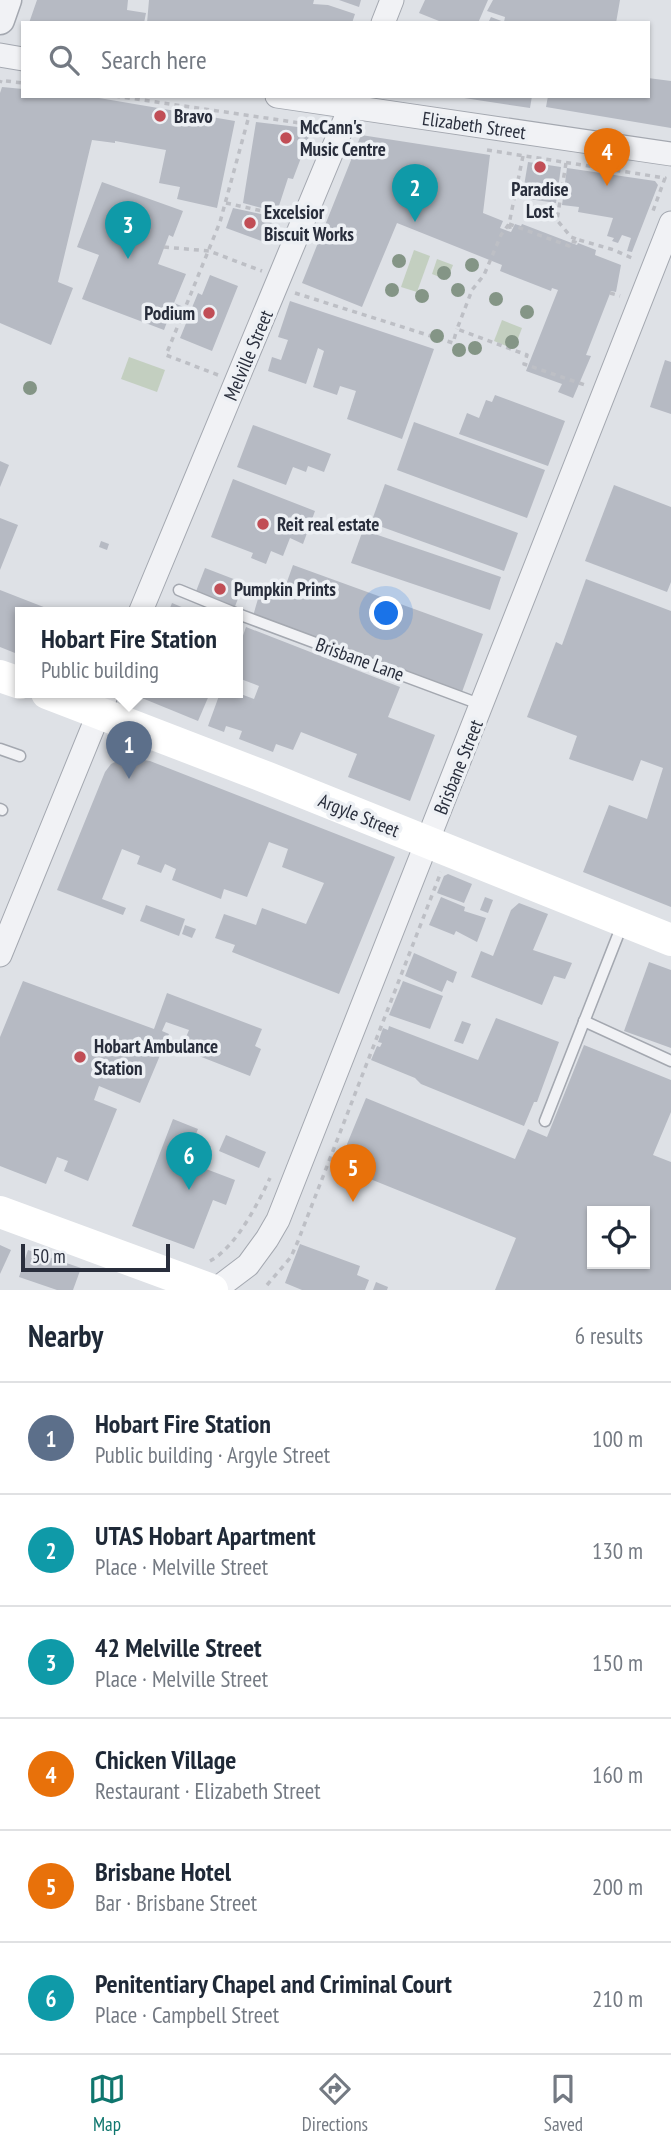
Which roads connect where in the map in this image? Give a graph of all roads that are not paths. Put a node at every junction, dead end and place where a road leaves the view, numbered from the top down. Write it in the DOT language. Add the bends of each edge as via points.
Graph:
graph roads {
  1 [pos="7,0"];
  2 [pos="392,0"];
  3 [pos="0,20"];
  4 [pos="384,21"];
  5 [pos="0,55"];
  6 [pos="21,59"];
  7 [pos="302,98"];
  8 [pos="353,102"];
  9 [pos="671,154"];
  10 [pos="662,219"];
  11 [pos="179,590"];
  12 [pos="143,607"];
  13 [pos="221,607"];
  14 [pos="243,616"];
  15 [pos="75,698"];
  16 [pos="103,703"];
  17 [pos="482,705"];
  18 [pos="0,749"];
  19 [pos="20,756"];
  20 [pos="435,857"];
  21 [pos="624,922"];
  22 [pos="671,940"];
  23 [pos="0,955"];
  24 [pos="584,1021"];
  25 [pos="671,1061"];
  26 [pos="545,1121"];
  27 [pos="0,1212"];
  28 [pos="214,1290"];
  1 -- 3 [label="street"];
  2 -- 4 [label="street"];
  5 -- 6 [label="street"];
  7 -- 8 [label="street, Elizabeth Street"];
  8 -- 9 [label="street, Elizabeth Street"];
  8 -- 12 [label="street, Melville Street" via="304,221 286,285 236,382"];
  10 -- 17 [label="street, Brisbane Street"];
  11 -- 13 [label="lane, Brisbane Lane"];
  14 -- 17 [label="lane, Brisbane Lane"];
  15 -- 16 [label="main road, Argyle Street"];
  16 -- 20 [label="main road, Argyle Street"];
  16 -- 23 [label="street"];
  17 -- 20 [label="street, Brisbane Street"];
  18 -- 19 [label="lane"];
  20 -- 21 [label="main road, Argyle Street"];
  20 -- 28 [label="street, Brisbane Street" via="278,1220 248,1265"];
  21 -- 22 [label="main road, Argyle Street"];
  21 -- 24 [label="lane"];
  24 -- 25 [label="lane"];
  24 -- 26 [label="lane"];
  27 -- 28 [label="main road"];
}
